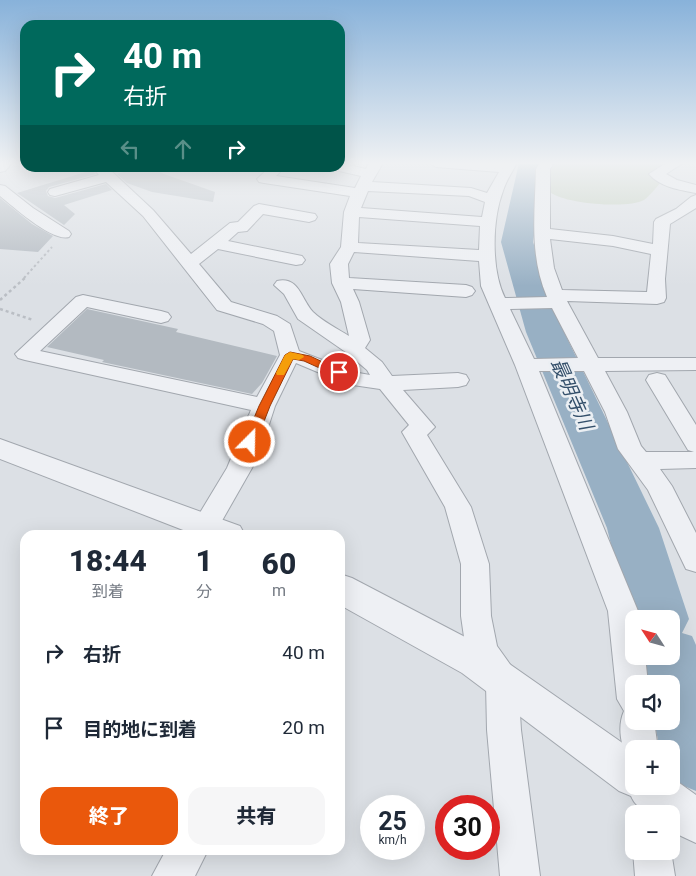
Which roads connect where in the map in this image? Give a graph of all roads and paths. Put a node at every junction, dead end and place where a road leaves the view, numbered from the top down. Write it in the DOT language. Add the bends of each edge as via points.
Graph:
graph roads {
  1 [pos="19,204"];
  2 [pos="139,204"];
  3 [pos="356,204"];
  4 [pos="484,204"];
  5 [pos="492,204"];
  6 [pos="542,204"];
  7 [pos="691,204"];
  8 [pos="491,211"];
  9 [pos="352,212"];
  10 [pos="309,217"];
  11 [pos="542,233"];
  12 [pos="64,234"];
  13 [pos="216,243"];
  14 [pos="349,247"];
  15 [pos="660,251"];
  16 [pos="488,256"];
  17 [pos="296,260"];
  18 [pos="189,264"];
  19 [pos="341,284"];
  20 [pos="283,285"];
  21 [pos="466,291"];
  22 [pos="557,299"];
  23 [pos="0,300"];
  24 [pos="498,304"];
  25 [pos="0,309"];
  26 [pos="161,317"];
  27 [pos="56,325"];
  28 [pos="354,349"];
  29 [pos="290,355"];
  30 [pos="589,364"];
  31 [pos="696,364"];
  32 [pos="529,365"];
  33 [pos="458,380"];
  34 [pos="657,380"];
  35 [pos="385,382"];
  36 [pos="264,406"];
  37 [pos="696,444"];
  38 [pos="0,448"];
  39 [pos="696,460"];
  40 [pos="640,462"];
  41 [pos="217,530"];
  42 [pos="696,561"];
  43 [pos="345,591"];
  44 [pos="631,675"];
  45 [pos="502,681"];
  46 [pos="625,770"];
  47 [pos="186,855"];
  48 [pos="653,860"];
  49 [pos="172,876"];
  50 [pos="520,876"];
  51 [pos="655,876"];
  1 -- 12 [label="street"];
  2 -- 18 [label="street"];
  3 -- 9 [label="street"];
  4 -- 8 [label="street"];
  5 -- 8 [label="street"];
  6 -- 11 [label="street"];
  7 -- 15 [label="street" via="662,222"];
  8 -- 9 [label="street"];
  8 -- 16 [label="street" via="486,233"];
  9 -- 14 [label="street"];
  10 -- 13 [label="street" via="260,209 241,228 236,226"];
  11 -- 15 [label="street"];
  11 -- 22 [label="street" via="545,268"];
  12 -- 23 [label="path" via="33,270"];
  13 -- 17 [label="street"];
  13 -- 18 [label="street"];
  14 -- 16 [label="street"];
  14 -- 19 [label="street" via="339,264"];
  15 -- 22 [label="street" via="654,283 657,298"];
  16 -- 24 [label="street" via="490,286"];
  18 -- 29 [label="street" via="224,306 270,320 283,328"];
  19 -- 21 [label="street"];
  19 -- 28 [label="street" via="350,302 360,340"];
  20 -- 28 [label="street" via="291,291 305,316"];
  22 -- 24 [label="street"];
  22 -- 30 [label="street"];
  24 -- 32 [label="street"];
  25 -- 27 [label="path"];
  26 -- 27 [label="street" via="83,301"];
  27 -- 36 [label="street" via="25,354"];
  28 -- 35 [label="street" via="375,366"];
  29 -- 35 [label="street" via="306,358 355,379"];
  29 -- 36 [label="street"];
  30 -- 31 [label="street"];
  30 -- 32 [label="street"];
  30 -- 40 [label="street" via="616,412 630,449"];
  32 -- 44 [label="street" via="623,611"];
  33 -- 35 [label="street"];
  34 -- 37 [label="street"];
  35 -- 45 [label="street" via="423,428 414,432 458,507 475,564 476,616 482,651"];
  36 -- 41 [label="street" via="244,456 215,512"];
  38 -- 41 [label="street"];
  39 -- 40 [label="street"];
  40 -- 42 [label="street" via="659,486"];
  43 -- 45 [label="street" via="475,661"];
  45 -- 46 [label="street"];
  45 -- 50 [label="street" via="504,730"];
  47 -- 49 [label="street"];
  48 -- 51 [label="street"];
}
